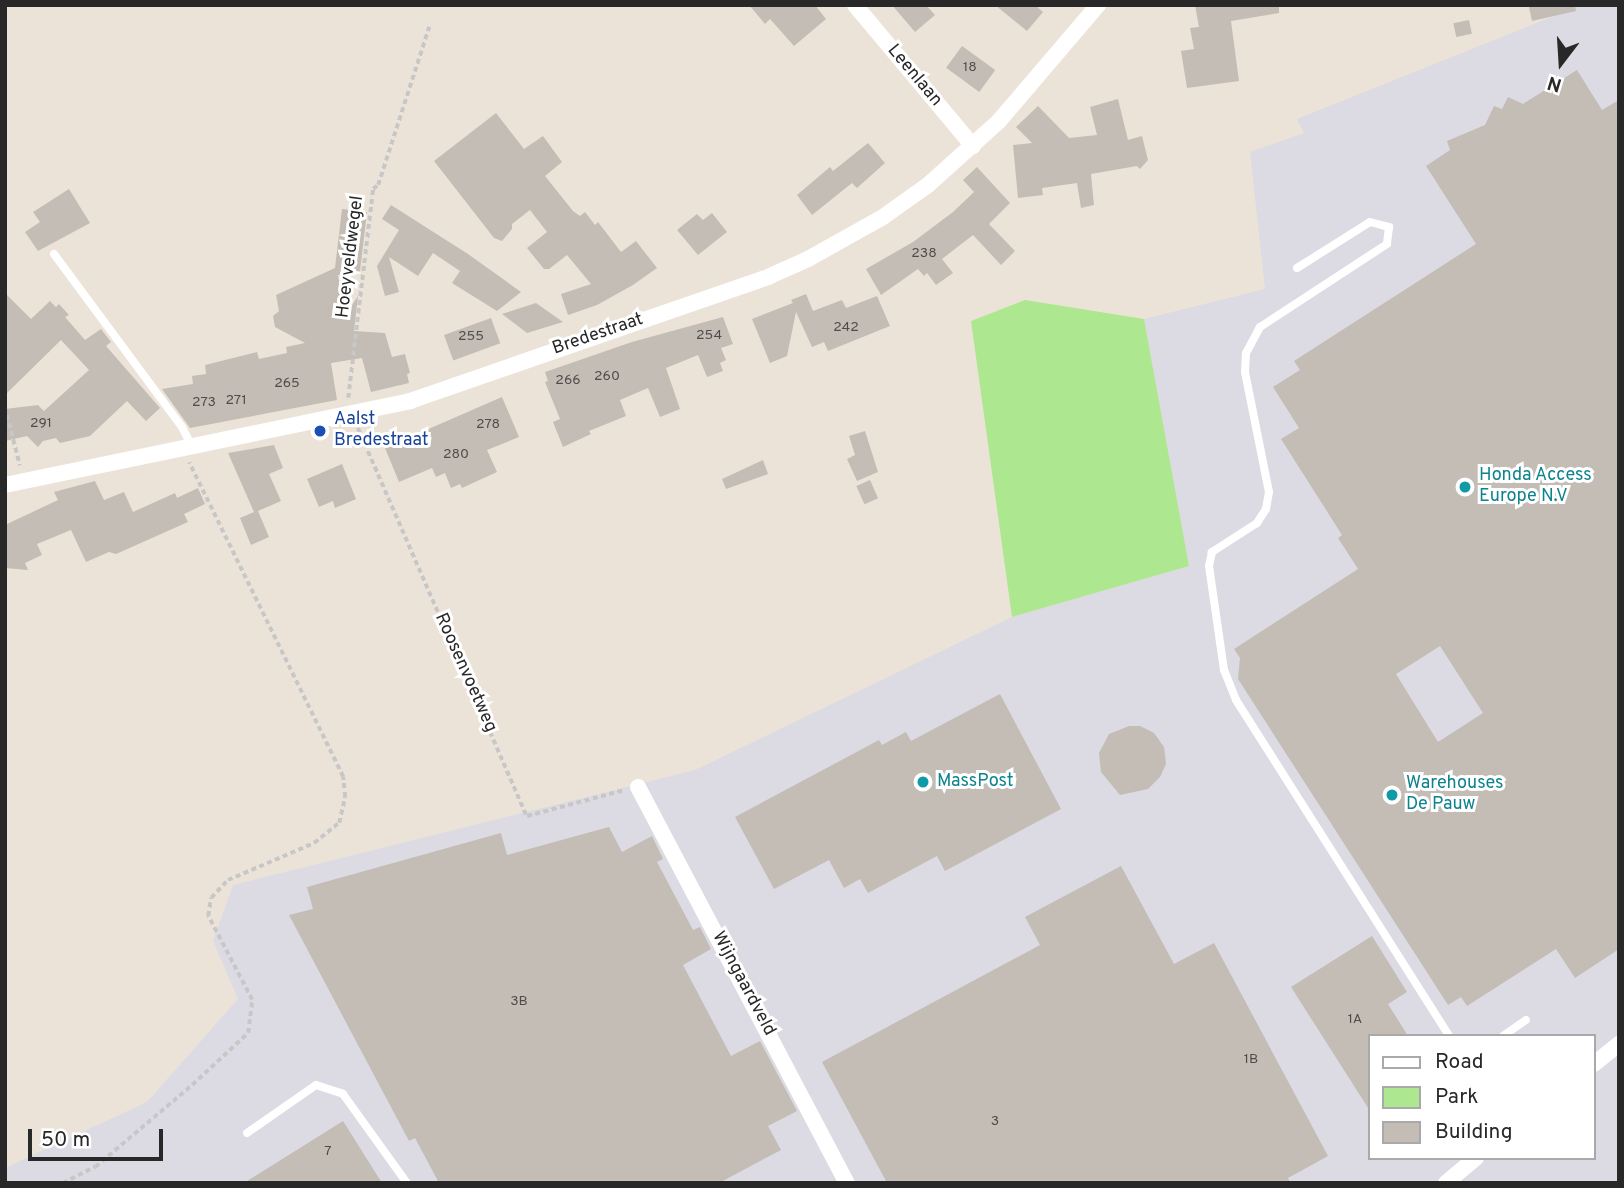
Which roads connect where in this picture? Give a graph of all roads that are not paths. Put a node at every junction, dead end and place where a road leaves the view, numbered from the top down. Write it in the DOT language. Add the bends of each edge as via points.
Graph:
graph roads {
  1 [pos="855,5"];
  2 [pos="1098,5"];
  3 [pos="974,146"];
  4 [pos="54,254"];
  5 [pos="1297,268"];
  6 [pos="186,446"];
  7 [pos="5,485"];
  8 [pos="638,786"];
  9 [pos="1526,1020"];
  10 [pos="1448,1034"];
  11 [pos="1506,1034"];
  12 [pos="1619,1044"];
  13 [pos="1596,1062"];
  14 [pos="247,1133"];
  15 [pos="1474,1160"];
  16 [pos="407,1183"];
  17 [pos="847,1183"];
  18 [pos="1446,1183"];
  1 -- 3 [label="street, Leenlaan"];
  2 -- 3 [label="street, Bredestraat"];
  3 -- 6 [label="street, Bredestraat" via="883,217 771,276 433,393 353,414"];
  4 -- 6 [label="lane" via="182,427"];
  5 -- 10 [label="lane" via="1370,222 1389,227 1387,244 1260,327 1246,353 1245,372 1269,492 1257,523 1212,552 1209,566 1224,670 1236,700"];
  6 -- 7 [label="street, Bredestraat"];
  8 -- 17 [label="street, Wijngaardveld"];
  9 -- 11 [label="lane"];
  12 -- 13 [label="street"];
  14 -- 16 [label="lane" via="316,1085 343,1094"];
  15 -- 18 [label="street"];
}
